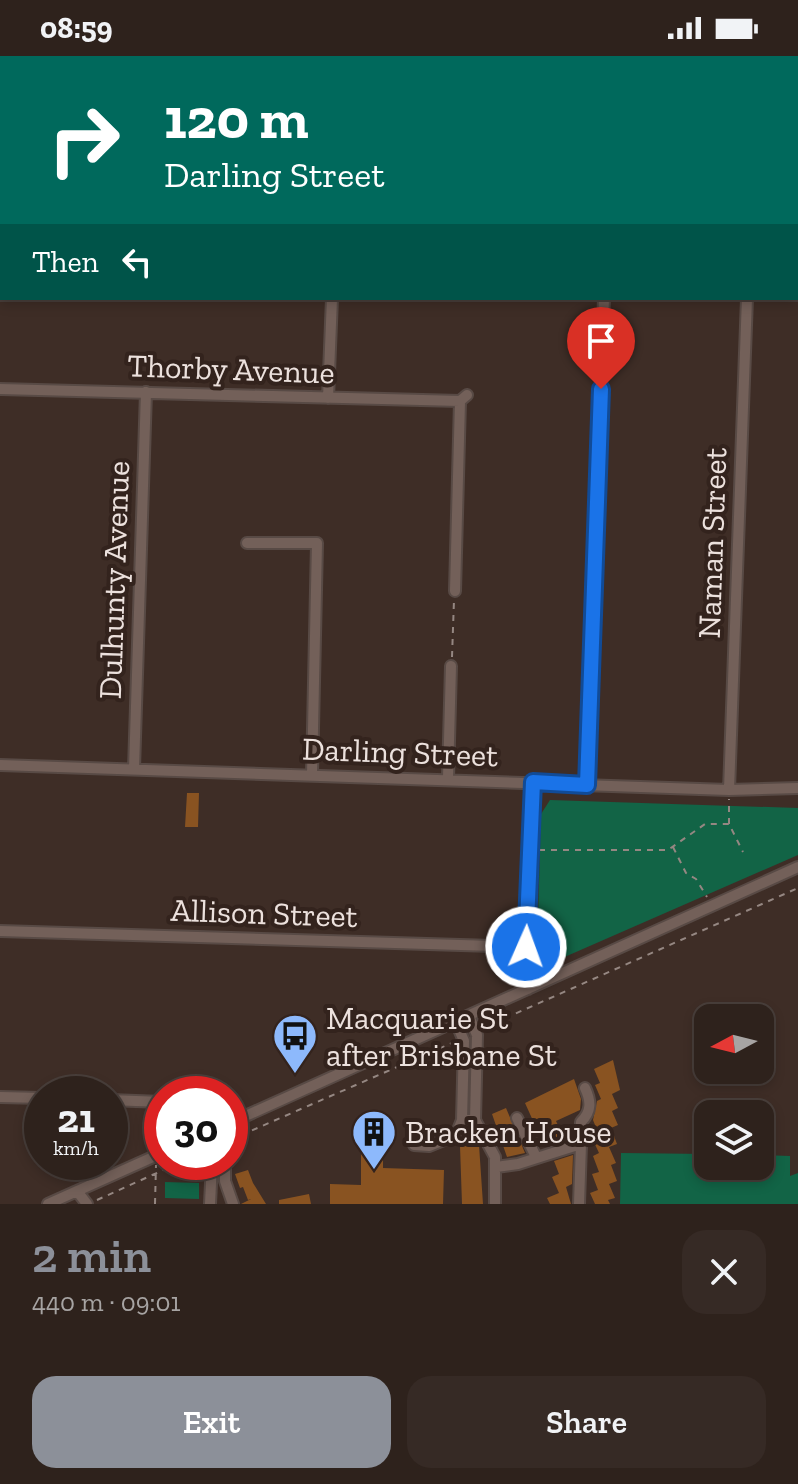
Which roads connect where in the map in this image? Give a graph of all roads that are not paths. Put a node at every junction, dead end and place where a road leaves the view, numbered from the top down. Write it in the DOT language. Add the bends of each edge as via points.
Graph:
graph roads {
  1 [pos="332,300"];
  2 [pos="604,300"];
  3 [pos="747,300"];
  4 [pos="0,389"];
  5 [pos="146,392"];
  6 [pos="328,398"];
  7 [pos="247,543"];
  8 [pos="455,591"];
  9 [pos="451,666"];
  10 [pos="0,765"];
  11 [pos="134,769"];
  12 [pos="312,775"];
  13 [pos="448,778"];
  14 [pos="533,782"];
  15 [pos="587,785"];
  16 [pos="798,788"];
  17 [pos="729,790"];
  18 [pos="798,867"];
  19 [pos="0,931"];
  20 [pos="526,947"];
  21 [pos="528,989"];
  22 [pos="469,1016"];
  23 [pos="456,1022"];
  24 [pos="585,1088"];
  25 [pos="0,1097"];
  26 [pos="24,1098"];
  27 [pos="248,1115"];
  28 [pos="517,1118"];
  29 [pos="462,1120"];
  30 [pos="475,1120"];
  31 [pos="581,1144"];
  32 [pos="414,1145"];
  33 [pos="536,1157"];
  34 [pos="144,1162"];
  35 [pos="496,1167"];
  36 [pos="211,1180"];
  37 [pos="225,1180"];
  38 [pos="77,1191"];
  39 [pos="48,1204"];
  40 [pos="87,1204"];
  41 [pos="210,1204"];
  42 [pos="233,1204"];
  43 [pos="495,1204"];
  44 [pos="579,1204"];
  1 -- 6 [label="street"];
  2 -- 15 [label="street"];
  3 -- 17 [label="street, Naman Street"];
  4 -- 5 [label="street, Thorby Avenue"];
  5 -- 6 [label="street, Thorby Avenue"];
  5 -- 11 [label="street, Dulhunty Avenue"];
  6 -- 8 [label="street, Thorby Avenue" via="464,398"];
  7 -- 12 [label="street" via="317,543"];
  9 -- 13 [label="street"];
  10 -- 11 [label="street, Darling Street"];
  11 -- 12 [label="street, Darling Street"];
  12 -- 13 [label="street, Darling Street"];
  13 -- 14 [label="street, Darling Street"];
  14 -- 15 [label="street, Darling Street"];
  14 -- 20 [label="street"];
  15 -- 17 [label="street, Darling Street"];
  16 -- 17 [label="street, Darling Street"];
  18 -- 21 [label="street"];
  19 -- 20 [label="street, Allison Street"];
  20 -- 21 [label="street"];
  21 -- 22 [label="street"];
  22 -- 23 [label="street"];
  22 -- 30 [label="street" via="476,1032"];
  23 -- 27 [label="street"];
  23 -- 29 [label="street" via="463,1038"];
  24 -- 31 [label="street" via="590,1101 581,1122"];
  25 -- 26 [label="street"];
  28 -- 33 [label="street"];
  29 -- 30 [label="street"];
  29 -- 32 [label="street" via="456,1135 429,1146"];
  30 -- 35 [label="street"];
  31 -- 33 [label="street"];
  31 -- 44 [label="street"];
  33 -- 35 [label="street"];
  34 -- 38 [label="street"];
  35 -- 43 [label="street"];
  36 -- 41 [label="street"];
  37 -- 42 [label="street"];
  38 -- 39 [label="street"];
  38 -- 40 [label="street"];
}
